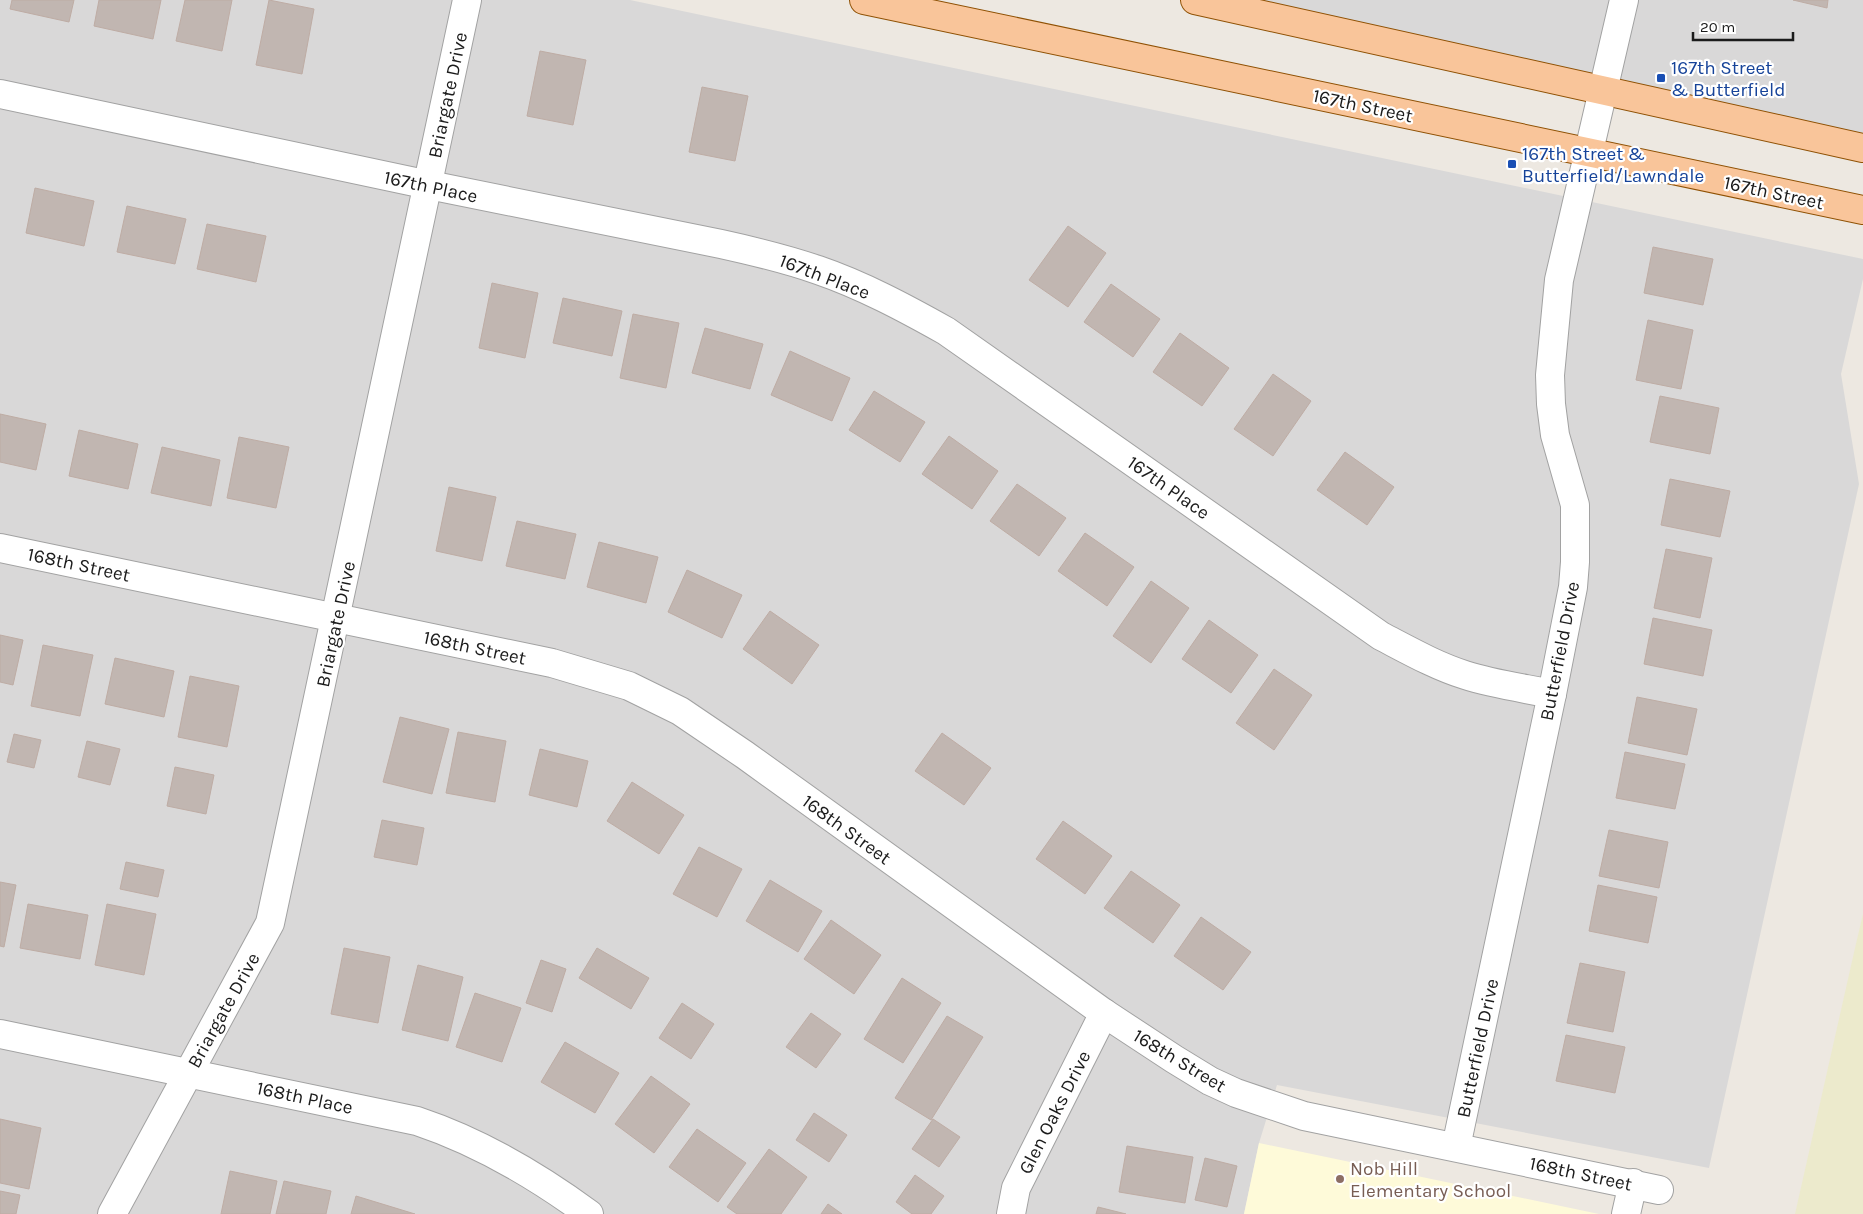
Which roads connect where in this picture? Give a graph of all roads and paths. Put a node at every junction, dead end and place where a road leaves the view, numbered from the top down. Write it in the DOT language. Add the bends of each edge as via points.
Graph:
graph roads {
  1 [pos="467,0"];
  2 [pos="864,0"];
  3 [pos="1195,0"];
  4 [pos="1624,0"];
  5 [pos="926,6"];
  6 [pos="1604,89"];
  7 [pos="0,94"];
  8 [pos="1863,148"];
  9 [pos="1589,153"];
  10 [pos="429,185"];
  11 [pos="1863,210"];
  12 [pos="0,548"];
  13 [pos="336,618"];
  14 [pos="1552,694"];
  15 [pos="1104,1013"];
  16 [pos="0,1034"];
  17 [pos="188,1074"];
  18 [pos="1456,1148"];
  19 [pos="1633,1183"];
  20 [pos="1659,1190"];
  21 [pos="112,1214"];
  22 [pos="590,1214"];
  23 [pos="1010,1214"];
  24 [pos="1626,1214"];
  1 -- 10 [label="street, Briargate Drive"];
  2 -- 5 [label="main road, 167th Street"];
  3 -- 6 [label="main road"];
  4 -- 6 [label="street, Butterfield Drive"];
  5 -- 9 [label="main road, 167th Street"];
  6 -- 8 [label="main road"];
  6 -- 9 [label="street, Butterfield Drive"];
  7 -- 10 [label="street, 167th Place"];
  9 -- 11 [label="main road, 167th Street"];
  9 -- 14 [label="street, Butterfield Drive" via="1559,280 1550,375 1555,435 1575,505 1576,528 1573,587"];
  10 -- 13 [label="street, Briargate Drive"];
  10 -- 14 [label="street, 167th Place" via="768,255 819,270 894,302 946,331 1381,636 1464,675"];
  12 -- 13 [label="street, 168th Street"];
  13 -- 15 [label="street, 168th Street" via="552,663 629,686 680,711"];
  13 -- 17 [label="street, Briargate Drive" via="270,922"];
  14 -- 18 [label="street, Butterfield Drive"];
  15 -- 18 [label="street, 168th Street" via="1210,1081 1244,1096 1304,1116"];
  15 -- 23 [label="street, Glen Oaks Drive" via="1016,1188"];
  16 -- 17 [label="street, 168th Place"];
  17 -- 21 [label="street, Briargate Drive"];
  17 -- 22 [label="street, 168th Place" via="388,1114 437,1128 493,1152 529,1172"];
  18 -- 19 [label="street, 168th Street"];
  19 -- 20 [label="street, 168th Street"];
  19 -- 24 [label="street"];
}
